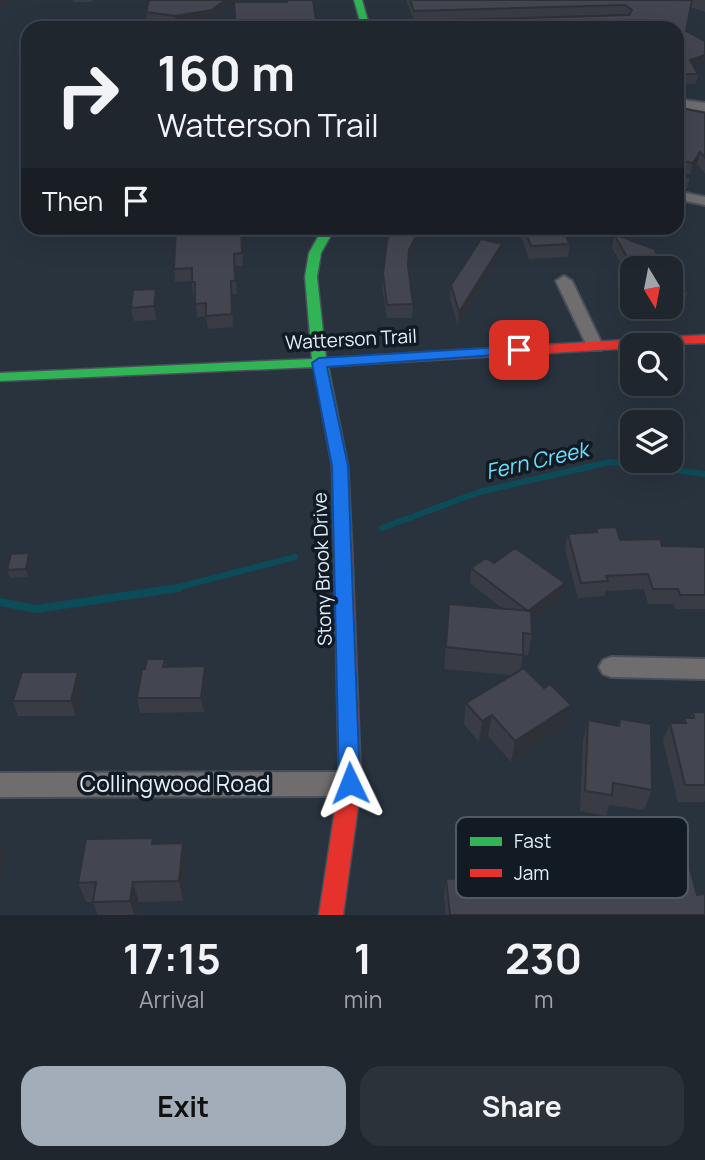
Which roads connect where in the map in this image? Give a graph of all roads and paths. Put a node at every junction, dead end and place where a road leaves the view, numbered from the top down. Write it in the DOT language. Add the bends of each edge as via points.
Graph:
graph roads {
  1 [pos="358,0"];
  2 [pos="364,21"];
  3 [pos="684,104"];
  4 [pos="705,107"];
  5 [pos="684,196"];
  6 [pos="705,201"];
  7 [pos="325,235"];
  8 [pos="564,281"];
  9 [pos="705,339"];
  10 [pos="595,346"];
  11 [pos="319,363"];
  12 [pos="0,377"];
  13 [pos="611,667"];
  14 [pos="705,669"];
  15 [pos="350,783"];
  16 [pos="0,785"];
  17 [pos="331,915"];
  1 -- 2 [label="street"];
  3 -- 4 [label="street"];
  5 -- 6 [label="street"];
  7 -- 11 [label="street, Stony Brook Drive" via="311,277"];
  8 -- 10 [label="street"];
  9 -- 10 [label="street, Watterson Trail"];
  10 -- 11 [label="street, Watterson Trail"];
  11 -- 12 [label="street, Watterson Trail"];
  11 -- 15 [label="street, Stony Brook Drive" via="340,466"];
  13 -- 14 [label="street"];
  15 -- 16 [label="street, Collingwood Road"];
  15 -- 17 [label="street, Stony Brook Drive"];
}
